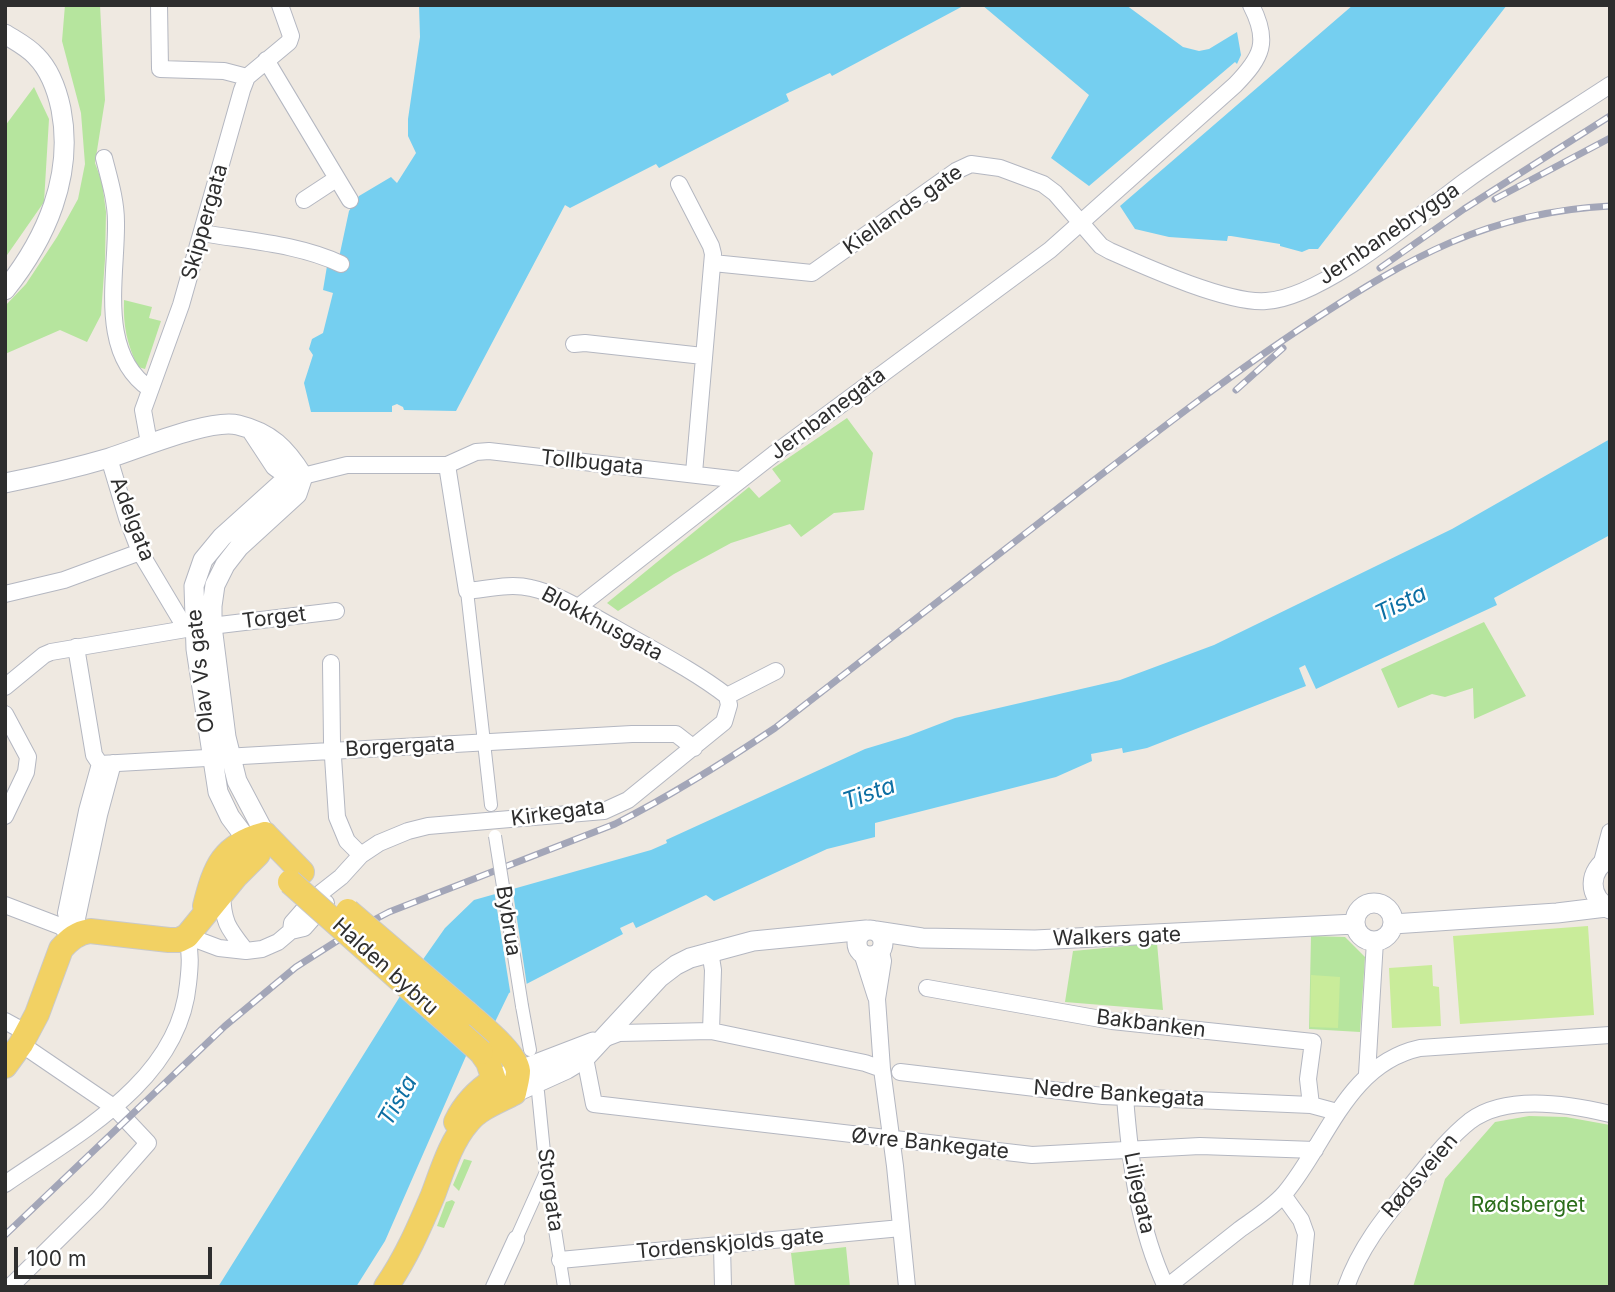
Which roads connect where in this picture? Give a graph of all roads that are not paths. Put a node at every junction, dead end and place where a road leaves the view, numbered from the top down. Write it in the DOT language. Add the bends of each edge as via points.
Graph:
graph roads {
  1 [pos="159,5"];
  2 [pos="281,5"];
  3 [pos="1251,5"];
  4 [pos="5,34"];
  5 [pos="266,60"];
  6 [pos="247,77"];
  7 [pos="1610,85"];
  8 [pos="104,158"];
  9 [pos="336,179"];
  10 [pos="679,184"];
  11 [pos="304,200"];
  12 [pos="350,200"];
  13 [pos="1080,222"];
  14 [pos="202,233"];
  15 [pos="713,263"];
  16 [pos="341,264"];
  17 [pos="5,290"];
  18 [pos="574,344"];
  19 [pos="703,356"];
  20 [pos="150,389"];
  21 [pos="149,443"];
  22 [pos="109,458"];
  23 [pos="447,465"];
  24 [pos="694,473"];
  25 [pos="303,476"];
  26 [pos="740,480"];
  27 [pos="5,484"];
  28 [pos="140,552"];
  29 [pos="467,590"];
  30 [pos="5,594"];
  31 [pos="577,608"];
  32 [pos="336,611"];
  33 [pos="197,628"];
  34 [pos="76,647"];
  35 [pos="331,663"];
  36 [pos="776,671"];
  37 [pos="5,687"];
  38 [pos="727,696"];
  39 [pos="5,714"];
  40 [pos="484,741"];
  41 [pos="694,748"];
  42 [pos="334,751"];
  43 [pos="221,757"];
  44 [pos="107,764"];
  45 [pos="491,805"];
  46 [pos="5,816"];
  47 [pos="1610,832"];
  48 [pos="495,833"];
  49 [pos="256,842"];
  50 [pos="361,855"];
  51 [pos="1606,860"];
  52 [pos="296,876"];
  53 [pos="1593,890"];
  54 [pos="222,893"];
  55 [pos="5,905"];
  56 [pos="1608,908"];
  57 [pos="1557,913"];
  58 [pos="1393,923"];
  59 [pos="1355,924"];
  60 [pos="195,926"];
  61 [pos="871,930"];
  62 [pos="73,937"];
  63 [pos="811,937"];
  64 [pos="908,937"];
  65 [pos="1375,941"];
  66 [pos="246,951"];
  67 [pos="710,951"];
  68 [pos="872,952"];
  69 [pos="927,988"];
  70 [pos="522,1006"];
  71 [pos="711,1031"];
  72 [pos="18,1033"];
  73 [pos="1610,1035"];
  74 [pos="600,1040"];
  75 [pos="585,1058"];
  76 [pos="5,1066"];
  77 [pos="882,1069"];
  78 [pos="900,1072"];
  79 [pos="1367,1074"];
  80 [pos="519,1077"];
  81 [pos="1125,1097"];
  82 [pos="1311,1105"];
  83 [pos="115,1108"];
  84 [pos="1337,1112"];
  85 [pos="1610,1114"];
  86 [pos="891,1140"];
  87 [pos="1315,1150"];
  88 [pos="1129,1151"];
  89 [pos="547,1172"];
  90 [pos="5,1184"];
  91 [pos="1283,1195"];
  92 [pos="901,1228"];
  93 [pos="516,1239"];
  94 [pos="722,1246"];
  95 [pos="560,1260"];
  96 [pos="10,1287"];
  97 [pos="386,1287"];
  98 [pos="494,1287"];
  99 [pos="564,1287"];
  100 [pos="723,1287"];
  101 [pos="907,1287"];
  102 [pos="1166,1287"];
  103 [pos="1301,1287"];
  104 [pos="1346,1287"];
  1 -- 6 [label="street" via="160,69 223,71"];
  2 -- 5 [label="street, Skippergata" via="292,36"];
  3 -- 13 [label="street, Jernbanegata" via="1263,35 1254,65"];
  4 -- 17 [label="street" via="37,56 52,79 63,118 65,154 47,224"];
  5 -- 6 [label="street, Skippergata"];
  5 -- 9 [label="street"];
  6 -- 14 [label="street, Skippergata"];
  7 -- 13 [label="street, Jernbanebrygga" via="1324,282 1287,297 1266,302 1215,292 1101,246"];
  8 -- 20 [label="street" via="117,220 113,300 119,347 141,383"];
  9 -- 11 [label="street"];
  9 -- 12 [label="street"];
  10 -- 15 [label="street" via="711,246"];
  13 -- 15 [label="street, Kiellands gate" via="1043,184 1000,168 971,164 812,272"];
  13 -- 26 [label="street, Jernbanegata" via="1049,250"];
  14 -- 16 [label="street" via="305,252"];
  14 -- 20 [label="street, Skippergata"];
  15 -- 19 [label="street"];
  18 -- 19 [label="street"];
  19 -- 24 [label="street"];
  20 -- 21 [label="street, Skippergata" via="143,410"];
  21 -- 22 [label="street"];
  21 -- 25 [label="street" via="216,425 250,430 288,452"];
  22 -- 27 [label="street"];
  22 -- 28 [label="street, Adelgata"];
  23 -- 24 [label="street, Tollbugata" via="489,451"];
  23 -- 25 [label="street" via="358,464"];
  23 -- 29 [label="street"];
  24 -- 26 [label="street, Tollbugata"];
  25 -- 33 [label="street, Olav Vs gate" via="297,494 225,565"];
  26 -- 31 [label="street, Jernbanegata"];
  28 -- 30 [label="street" via="64,580"];
  28 -- 33 [label="street, Adelgata"];
  29 -- 31 [label="street, Blokkhusgata" via="529,587"];
  29 -- 40 [label="street"];
  31 -- 38 [label="street, Blokkhusgata"];
  32 -- 33 [label="street, Torget"];
  33 -- 34 [label="street, Torget"];
  33 -- 43 [label="street, Olav Vs gate" via="226,737"];
  34 -- 37 [label="street, Torget" via="44,655"];
  34 -- 44 [label="street" via="93,755"];
  35 -- 42 [label="street"];
  36 -- 38 [label="street"];
  38 -- 41 [label="street, Kirkegata" via="724,722"];
  39 -- 46 [label="street" via="28,757"];
  40 -- 41 [label="street, Borgergata" via="676,734"];
  40 -- 42 [label="street, Borgergata"];
  40 -- 45 [label="street"];
  41 -- 50 [label="street, Kirkegata" via="628,800 604,811 428,826 379,843"];
  42 -- 43 [label="street, Borgergata"];
  42 -- 50 [label="street" via="340,826"];
  43 -- 44 [label="street, Borgergata"];
  43 -- 49 [label="street, Olav Vs gate" via="237,781"];
  44 -- 62 [label="street" via="87,810 66,913"];
  47 -- 51 [label="street"];
  48 -- 70 [label="street, Bybrua, bridge"];
  49 -- 52 [label="main road, Olav Vs gate"];
  49 -- 54 [label="main road"];
  49 -- 60 [label="main road" via="235,845 224,858"];
  50 -- 66 [label="street, Kirkegata" via="304,928 262,949"];
  51 -- 53 [label="street" via="1594,875"];
  52 -- 80 [label="main road, Halden bybru, bridge" via="487,1044 488,1062"];
  53 -- 56 [label="street"];
  53 -- 57 [label="street"];
  54 -- 60 [label="main road"];
  54 -- 66 [label="street" via="223,916"];
  55 -- 62 [label="street" via="60,926"];
  56 -- 57 [label="street"];
  57 -- 58 [label="street"];
  58 -- 59 [label="street" via="1385,907 1372,904 1359,910"];
  58 -- 65 [label="street" via="1387,936"];
  59 -- 64 [label="street, Walkers gate" via="1071,939"];
  59 -- 65 [label="street" via="1360,934"];
  60 -- 62 [label="main road" via="179,940 100,930"];
  60 -- 66 [label="street, Kirkegata" via="219,948"];
  60 -- 83 [label="street" via="177,1033"];
  61 -- 63 [label="street"];
  61 -- 64 [label="street"];
  61 -- 68 [label="street" via="881,936"];
  62 -- 72 [label="main road" via="61,949 37,1014"];
  63 -- 67 [label="street" via="777,937"];
  63 -- 68 [label="street"];
  64 -- 68 [label="street"];
  65 -- 79 [label="street"];
  67 -- 71 [label="street"];
  67 -- 74 [label="street" via="665,972"];
  68 -- 77 [label="street"];
  69 -- 82 [label="street, Bakbanken" via="1112,1021 1313,1042 1308,1079"];
  70 -- 80 [label="street, Storgata"];
  71 -- 74 [label="street" via="619,1033"];
  71 -- 77 [label="street"];
  72 -- 76 [label="main road"];
  72 -- 83 [label="street"];
  73 -- 79 [label="street" via="1420,1048"];
  74 -- 75 [label="street"];
  74 -- 80 [label="street"];
  75 -- 80 [label="street" via="567,1069"];
  75 -- 86 [label="street, Øvre Bankegate" via="594,1104"];
  77 -- 86 [label="street"];
  78 -- 81 [label="street, Nedre Bankegata"];
  79 -- 84 [label="street"];
  80 -- 89 [label="street, Storgata"];
  80 -- 97 [label="main road" via="466,1124 413,1241"];
  81 -- 82 [label="street, Nedre Bankegata"];
  81 -- 88 [label="street, Liljegata"];
  82 -- 84 [label="street, Nedre Bankegata"];
  83 -- 90 [label="street"];
  83 -- 96 [label="street" via="148,1143"];
  84 -- 87 [label="street"];
  85 -- 104 [label="street, Rødsveien" via="1525,1102 1472,1119 1450,1138 1378,1225"];
  86 -- 88 [label="street, Øvre Bankegate" via="1032,1155"];
  86 -- 92 [label="street"];
  87 -- 88 [label="street, Øvre Bankegate" via="1200,1146"];
  87 -- 91 [label="street"];
  88 -- 102 [label="street, Liljegata" via="1141,1214"];
  89 -- 93 [label="street"];
  89 -- 95 [label="street, Storgata"];
  91 -- 102 [label="street"];
  91 -- 103 [label="street" via="1306,1234"];
  92 -- 94 [label="street, Tordenskjolds gate"];
  92 -- 101 [label="street"];
  93 -- 98 [label="street"];
  94 -- 95 [label="street, Tordenskjolds gate"];
  94 -- 100 [label="street"];
  95 -- 99 [label="street, Storgata"];
}
